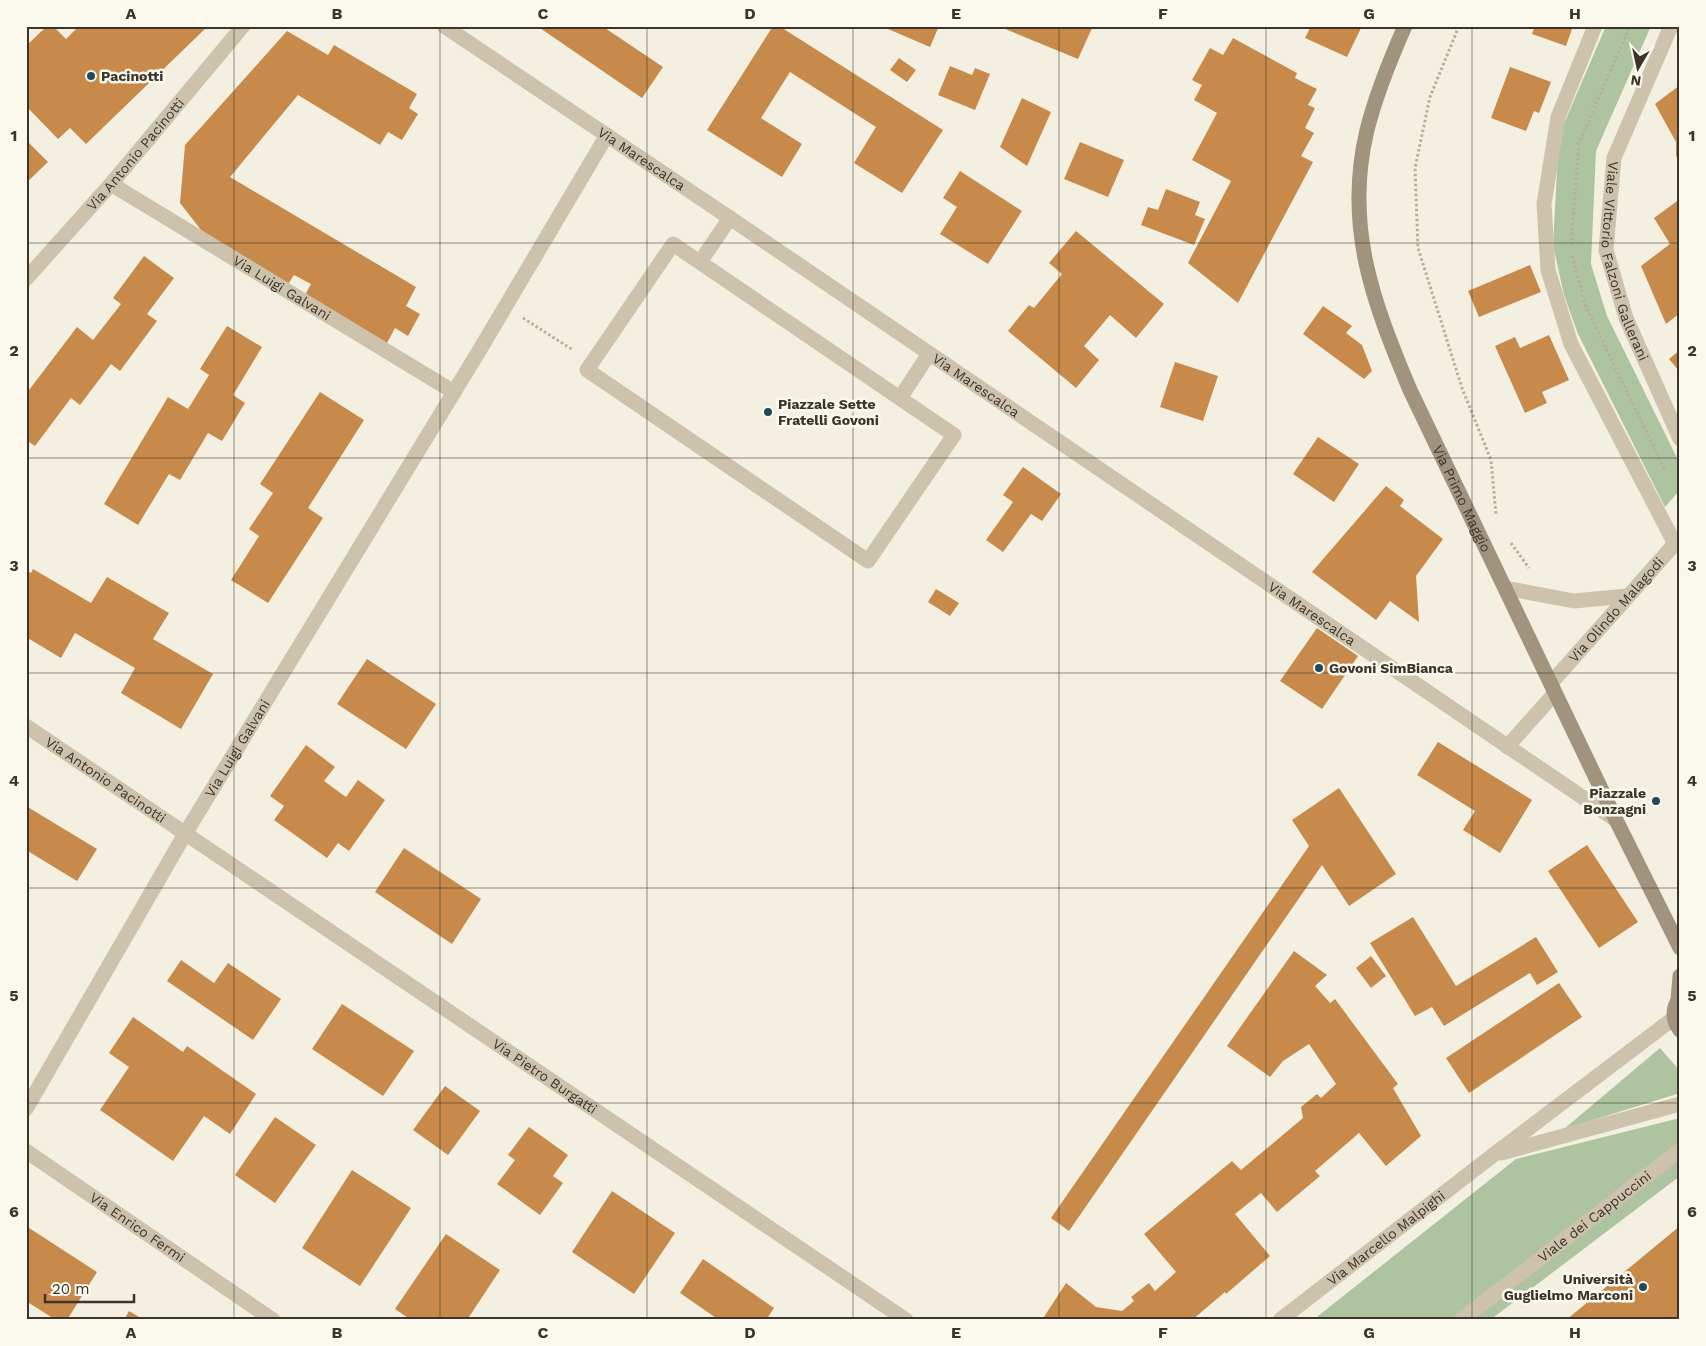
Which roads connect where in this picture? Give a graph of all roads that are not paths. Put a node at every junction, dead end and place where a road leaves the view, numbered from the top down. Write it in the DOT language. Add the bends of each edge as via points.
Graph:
graph roads {
  1 [pos="242,26"];
  2 [pos="444,26"];
  3 [pos="1405,26"];
  4 [pos="1595,26"];
  5 [pos="1671,26"];
  6 [pos="607,135"];
  7 [pos="111,184"];
  8 [pos="730,218"];
  9 [pos="700,262"];
  10 [pos="26,279"];
  11 [pos="929,354"];
  12 [pos="454,392"];
  13 [pos="900,398"];
  14 [pos="1680,439"];
  15 [pos="1677,541"];
  16 [pos="1505,588"];
  17 [pos="1627,596"];
  18 [pos="1553,688"];
  19 [pos="26,726"];
  20 [pos="1507,747"];
  21 [pos="1616,820"];
  22 [pos="185,834"];
  23 [pos="1680,948"];
  24 [pos="1680,976"];
  25 [pos="1679,999"];
  26 [pos="1677,1024"];
  27 [pos="1680,1104"];
  28 [pos="26,1109"];
  29 [pos="1680,1150"];
  30 [pos="26,1151"];
  31 [pos="1492,1156"];
  32 [pos="273,1320"];
  33 [pos="906,1320"];
  34 [pos="1280,1320"];
  35 [pos="1462,1320"];
  1 -- 7 [label="street, Via Antonio Pacinotti"];
  2 -- 6 [label="street, Via Marescalca"];
  3 -- 16 [label="main road, Via Primo Maggio" via="1384,75 1363,151 1358,205 1365,262 1381,316 1410,390"];
  4 -- 15 [label="street" via="1558,117 1544,204 1548,270 1571,344"];
  5 -- 14 [label="street, Viale Vittorio Falzoni Gallerani" via="1614,158 1606,250 1626,318"];
  6 -- 8 [label="street, Via Marescalca"];
  6 -- 12 [label="street, Via Luigi Galvani"];
  7 -- 10 [label="street, Via Antonio Pacinotti"];
  7 -- 12 [label="street, Via Luigi Galvani"];
  8 -- 9 [label="street"];
  8 -- 11 [label="street, Via Marescalca"];
  9 -- 13 [label="street"];
  9 -- 13 [label="street" via="673,244 587,370 868,561 954,435"];
  11 -- 13 [label="street"];
  11 -- 20 [label="street, Via Marescalca"];
  12 -- 22 [label="street, Via Luigi Galvani"];
  15 -- 17 [label="street, Via Olindo Malagodi"];
  16 -- 17 [label="street" via="1574,600"];
  16 -- 18 [label="main road, Via Primo Maggio"];
  17 -- 18 [label="street, Via Olindo Malagodi"];
  18 -- 20 [label="street"];
  18 -- 21 [label="main road, Via Primo Maggio"];
  19 -- 22 [label="street, Via Antonio Pacinotti"];
  20 -- 21 [label="street, Via Marescalca"];
  21 -- 23 [label="main road, Via Primo Maggio"];
  22 -- 28 [label="street, Via Luigi Galvani"];
  22 -- 33 [label="street, Via Pietro Burgatti"];
  24 -- 25 [label="main road"];
  25 -- 26 [label="main road" via="1674,1010"];
  26 -- 31 [label="street, Via Marcello Malpighi"];
  27 -- 31 [label="street, Via Marcello Malpighi"];
  29 -- 35 [label="street, Viale dei Cappuccini"];
  30 -- 32 [label="street, Via Enrico Fermi"];
  31 -- 34 [label="street, Via Marcello Malpighi"];
}
